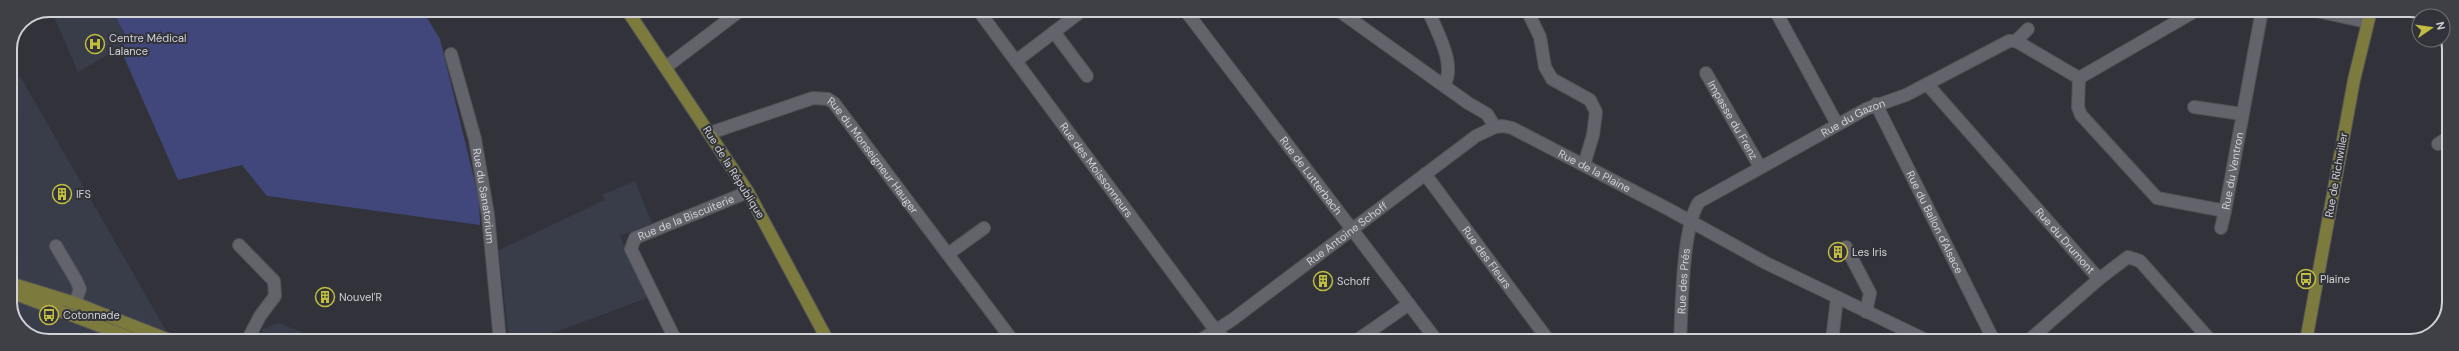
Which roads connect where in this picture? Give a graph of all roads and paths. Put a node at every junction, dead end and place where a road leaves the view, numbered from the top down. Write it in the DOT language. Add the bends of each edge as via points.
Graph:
graph roads {
  1 [pos="632,17"];
  2 [pos="732,17"];
  3 [pos="983,17"];
  4 [pos="1074,17"];
  5 [pos="1190,17"];
  6 [pos="1348,17"];
  7 [pos="1431,17"];
  8 [pos="1530,17"];
  9 [pos="1778,17"];
  10 [pos="2185,17"];
  11 [pos="2261,17"];
  12 [pos="2344,17"];
  13 [pos="2369,17"];
  14 [pos="2367,22"];
  15 [pos="2028,29"];
  16 [pos="1054,32"];
  17 [pos="2016,41"];
  18 [pos="451,54"];
  19 [pos="1016,61"];
  20 [pos="666,67"];
  21 [pos="1706,73"];
  22 [pos="1087,76"];
  23 [pos="2079,78"];
  24 [pos="1927,84"];
  25 [pos="1444,85"];
  26 [pos="1876,104"];
  27 [pos="2194,107"];
  28 [pos="2242,114"];
  29 [pos="1837,124"];
  30 [pos="1495,127"];
  31 [pos="710,133"];
  32 [pos="2442,141"];
  33 [pos="2438,144"];
  34 [pos="1584,165"];
  35 [pos="1760,167"];
  36 [pos="1425,174"];
  37 [pos="748,192"];
  38 [pos="2225,211"];
  39 [pos="1690,221"];
  40 [pos="984,228"];
  41 [pos="2222,228"];
  42 [pos="1351,229"];
  43 [pos="239,245"];
  44 [pos="56,246"];
  45 [pos="1846,247"];
  46 [pos="948,254"];
  47 [pos="2098,279"];
  48 [pos="17,284"];
  49 [pos="17,295"];
  50 [pos="1838,298"];
  51 [pos="75,303"];
  52 [pos="1409,304"];
  53 [pos="1866,312"];
  54 [pos="71,315"];
  55 [pos="1215,330"];
  56 [pos="121,334"];
  57 [pos="154,334"];
  58 [pos="250,334"];
  59 [pos="499,334"];
  60 [pos="673,334"];
  61 [pos="824,334"];
  62 [pos="1008,334"];
  63 [pos="1209,334"];
  64 [pos="1219,334"];
  65 [pos="1366,334"];
  66 [pos="1432,334"];
  67 [pos="1544,334"];
  68 [pos="1681,334"];
  69 [pos="1833,334"];
  70 [pos="1913,334"];
  71 [pos="1991,334"];
  72 [pos="2036,334"];
  73 [pos="2205,334"];
  74 [pos="2307,334"];
  1 -- 20 [label="main road, Rue de la République"];
  2 -- 20 [label="street"];
  3 -- 19 [label="street, Rue des Moissonneurs"];
  4 -- 16 [label="street"];
  5 -- 42 [label="street, Rue de Lutterbach"];
  6 -- 25 [label="street"];
  7 -- 25 [label="street" via="1445,53 1447,80"];
  8 -- 34 [label="street" via="1540,37 1545,67 1552,78 1590,100 1596,112 1593,135"];
  9 -- 29 [label="street"];
  10 -- 23 [label="street"];
  11 -- 28 [label="street, Rue du Ventron"];
  12 -- 14 [label="street"];
  13 -- 14 [label="main road, Rue de Richwiller"];
  14 -- 74 [label="main road, Rue de Richwiller"];
  15 -- 17 [label="street, Rue du Gazon"];
  16 -- 19 [label="street"];
  16 -- 22 [label="street"];
  17 -- 23 [label="street"];
  17 -- 24 [label="street, Rue du Gazon" via="2009,41"];
  18 -- 59 [label="street, Rue du Sanatorium" via="475,139 488,215"];
  19 -- 55 [label="street, Rue des Moissonneurs"];
  20 -- 31 [label="main road, Rue de la République"];
  21 -- 35 [label="street, Impasse du Frenz"];
  23 -- 38 [label="street, Rue du Ventron" via="2078,107 2081,115 2157,198"];
  24 -- 26 [label="street, Rue du Gazon" via="1906,95"];
  24 -- 47 [label="street, Rue du Drumont"];
  25 -- 30 [label="street" via="1487,114"];
  26 -- 29 [label="street, Rue du Gazon"];
  26 -- 71 [label="street, Rue du Ballon d'Alsace"];
  27 -- 28 [label="street"];
  28 -- 38 [label="street, Rue du Ventron"];
  29 -- 35 [label="street, Rue du Gazon"];
  30 -- 34 [label="street, Rue de la Plaine" via="1512,128"];
  30 -- 36 [label="street, Rue Antoine Schoff" via="1482,132"];
  31 -- 37 [label="main road, Rue de la République"];
  31 -- 46 [label="street, Rue du Monseigneur Hauger" via="813,98 828,99 839,109"];
  32 -- 33 [label="street"];
  34 -- 39 [label="street, Rue de la Plaine"];
  35 -- 39 [label="street, Rue du Gazon" via="1699,202"];
  36 -- 42 [label="street, Rue Antoine Schoff"];
  36 -- 67 [label="street, Rue des Fleurs"];
  37 -- 60 [label="street, Rue de la Biscuiterie" via="635,238 631,249"];
  37 -- 61 [label="main road, Rue de la République"];
  38 -- 41 [label="street"];
  39 -- 50 [label="street, Rue de la Plaine" via="1766,264"];
  39 -- 68 [label="street, Rue des Prés"];
  40 -- 46 [label="street"];
  42 -- 52 [label="street, Rue de Lutterbach"];
  42 -- 55 [label="street, Rue Antoine Schoff"];
  43 -- 58 [label="street" via="274,281 276,289 275,296"];
  44 -- 51 [label="street" via="80,289"];
  45 -- 53 [label="street" via="1870,293"];
  46 -- 62 [label="street, Rue du Monseigneur Hauger"];
  47 -- 72 [label="street"];
  47 -- 73 [label="street, Rue du Drumont" via="2128,257 2140,261"];
  48 -- 51 [label="main road"];
  49 -- 54 [label="main road"];
  50 -- 53 [label="street, Rue de la Plaine"];
  50 -- 69 [label="street"];
  51 -- 54 [label="street"];
  51 -- 57 [label="main road"];
  52 -- 65 [label="street"];
  52 -- 66 [label="street, Rue de Lutterbach"];
  53 -- 70 [label="street, Rue de la Plaine"];
  54 -- 56 [label="main road"];
  55 -- 63 [label="street, Rue Antoine Schoff"];
  55 -- 64 [label="street, Rue des Moissonneurs"];
}
